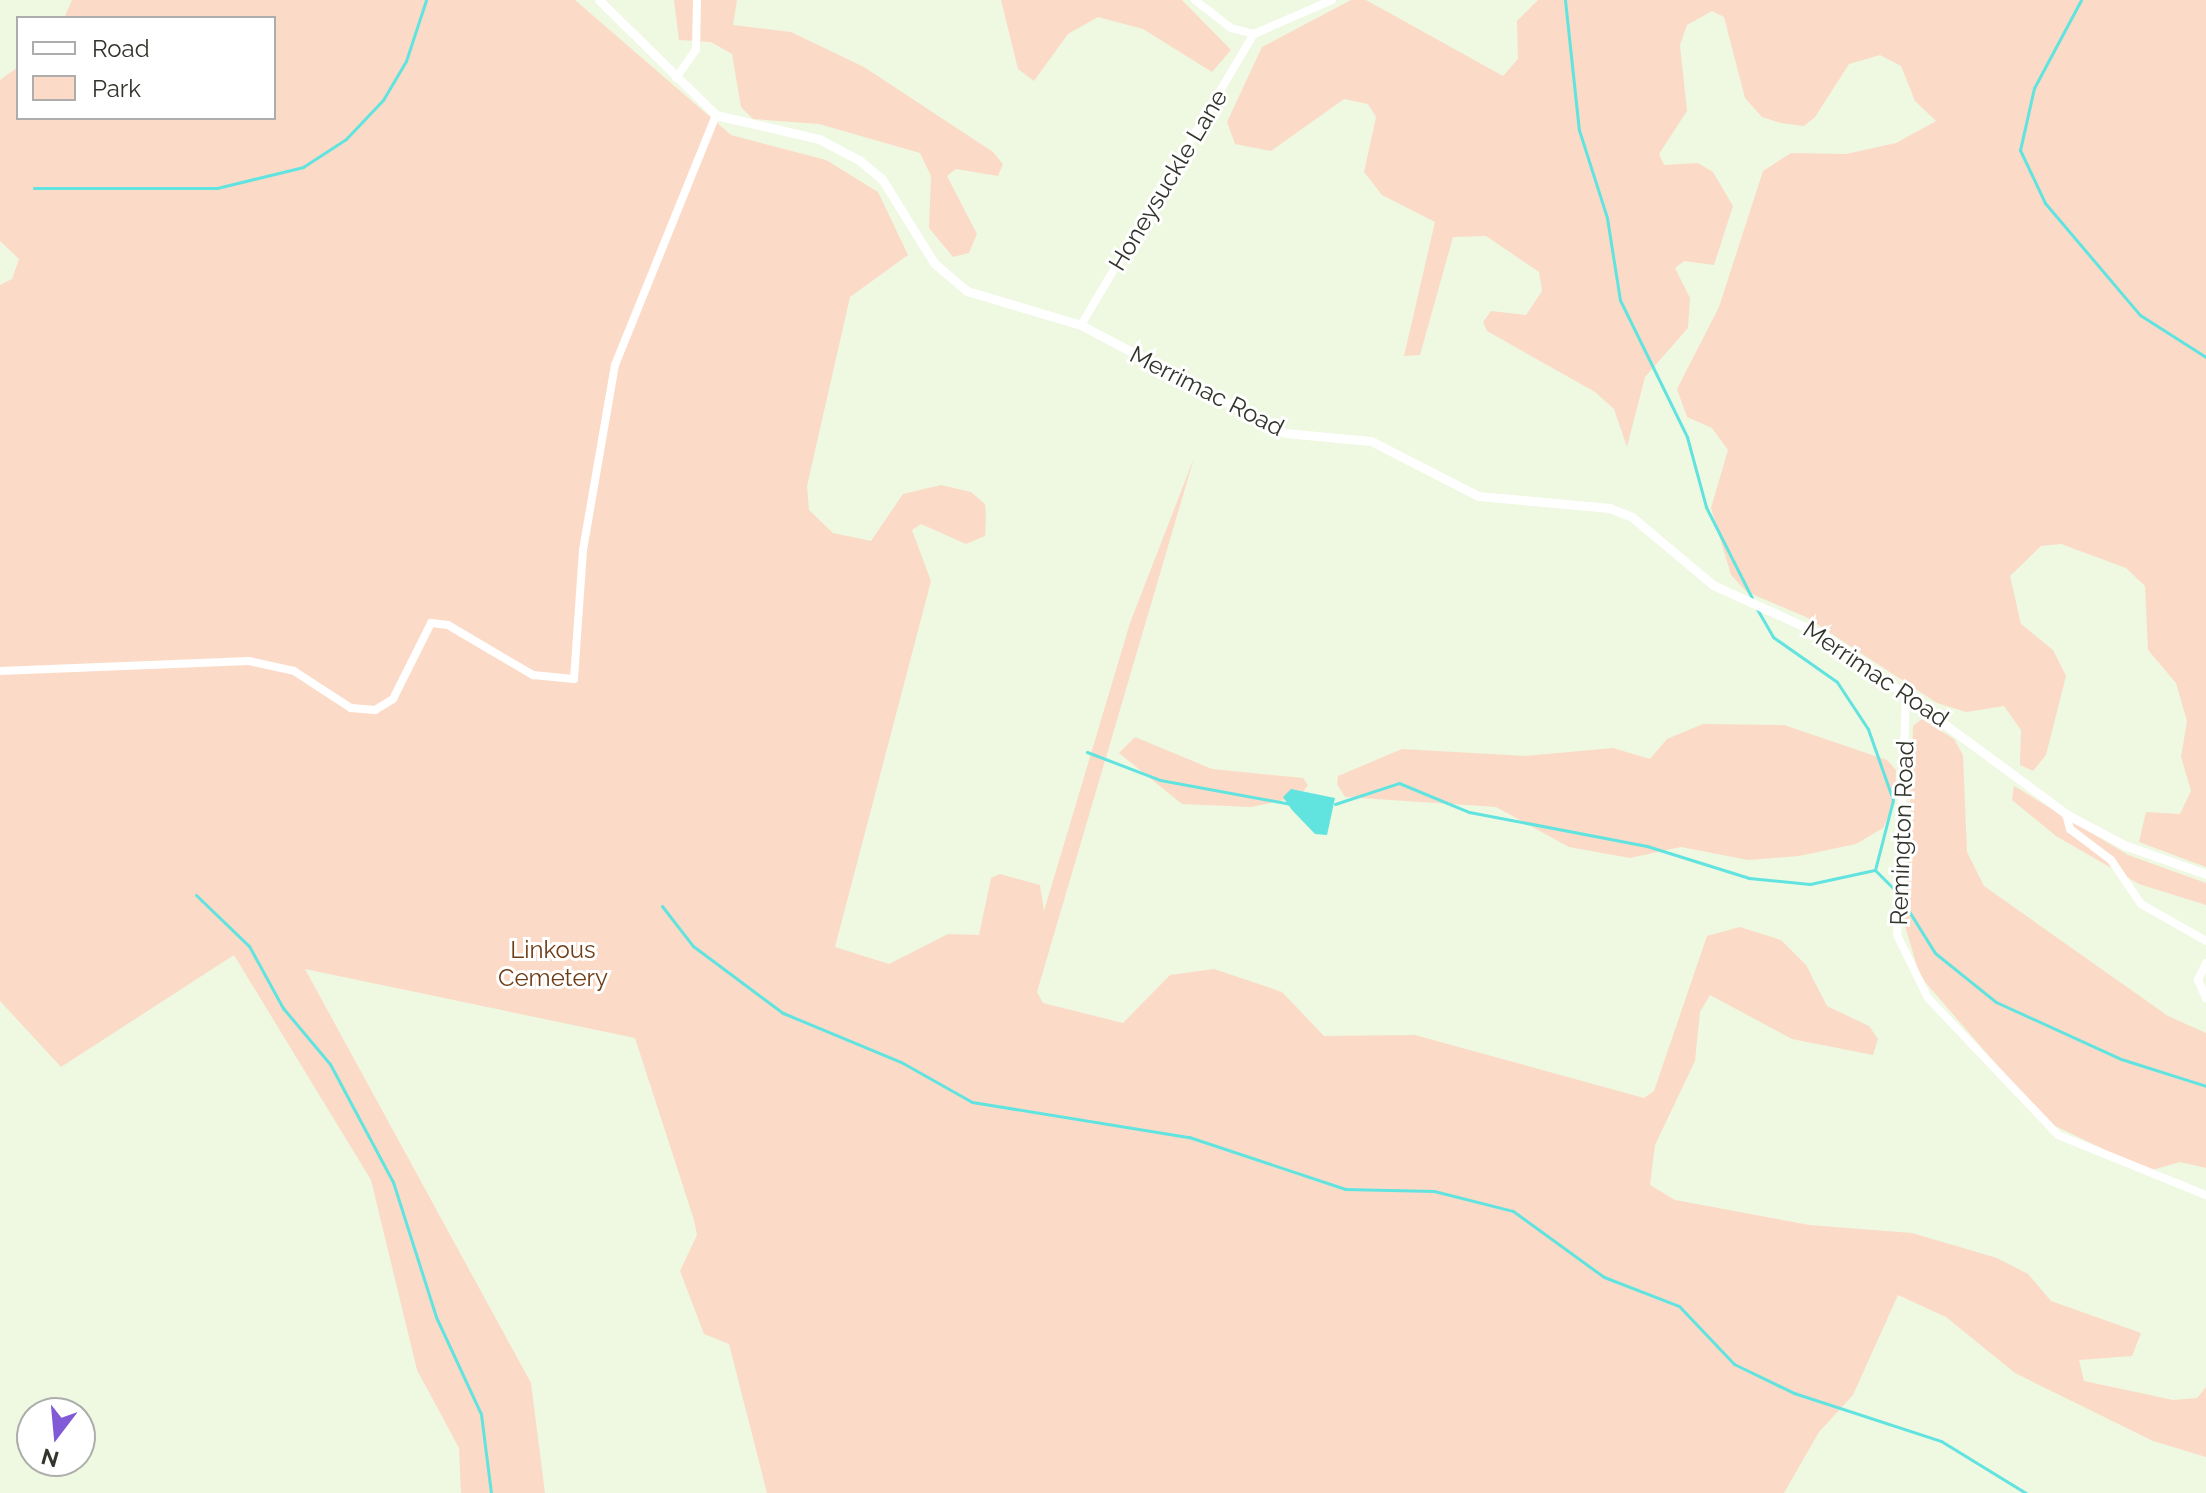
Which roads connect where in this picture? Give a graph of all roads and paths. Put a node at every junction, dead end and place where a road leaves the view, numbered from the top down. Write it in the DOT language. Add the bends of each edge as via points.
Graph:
graph roads {
  1 [pos="599,0"];
  2 [pos="697,0"];
  3 [pos="1195,0"];
  4 [pos="1332,0"];
  5 [pos="1254,34"];
  6 [pos="676,78"];
  7 [pos="716,115"];
  8 [pos="1081,325"];
  9 [pos="0,671"];
  10 [pos="1906,695"];
  11 [pos="2066,814"];
  12 [pos="2206,874"];
  13 [pos="2206,941"];
  14 [pos="2206,963"];
  15 [pos="2206,998"];
  16 [pos="2206,1195"];
  1 -- 6 [label="street, Merrimac Road"];
  2 -- 6 [label="street" via="696,49"];
  3 -- 5 [label="street" via="1231,28"];
  4 -- 5 [label="street"];
  5 -- 8 [label="street, Honeysuckle Lane"];
  6 -- 7 [label="street, Merrimac Road"];
  7 -- 8 [label="street, Merrimac Road" via="842,149 882,179 949,279 984,298"];
  7 -- 9 [label="street" via="615,365 583,550 574,679 533,675 448,625 431,623 418,660 393,699 375,710 351,708 294,671 249,661"];
  8 -- 10 [label="street, Merrimac Road" via="1285,433 1371,441 1478,496 1609,508 1632,517 1713,585 1825,636"];
  10 -- 11 [label="street, Merrimac Road"];
  10 -- 16 [label="street, Remington Road" via="1897,935 1928,998 2058,1135"];
  11 -- 12 [label="street, Merrimac Road" via="2124,845"];
  11 -- 13 [label="street" via="2070,829 2111,860 2141,904"];
  14 -- 15 [label="street" via="2198,980"];
}
